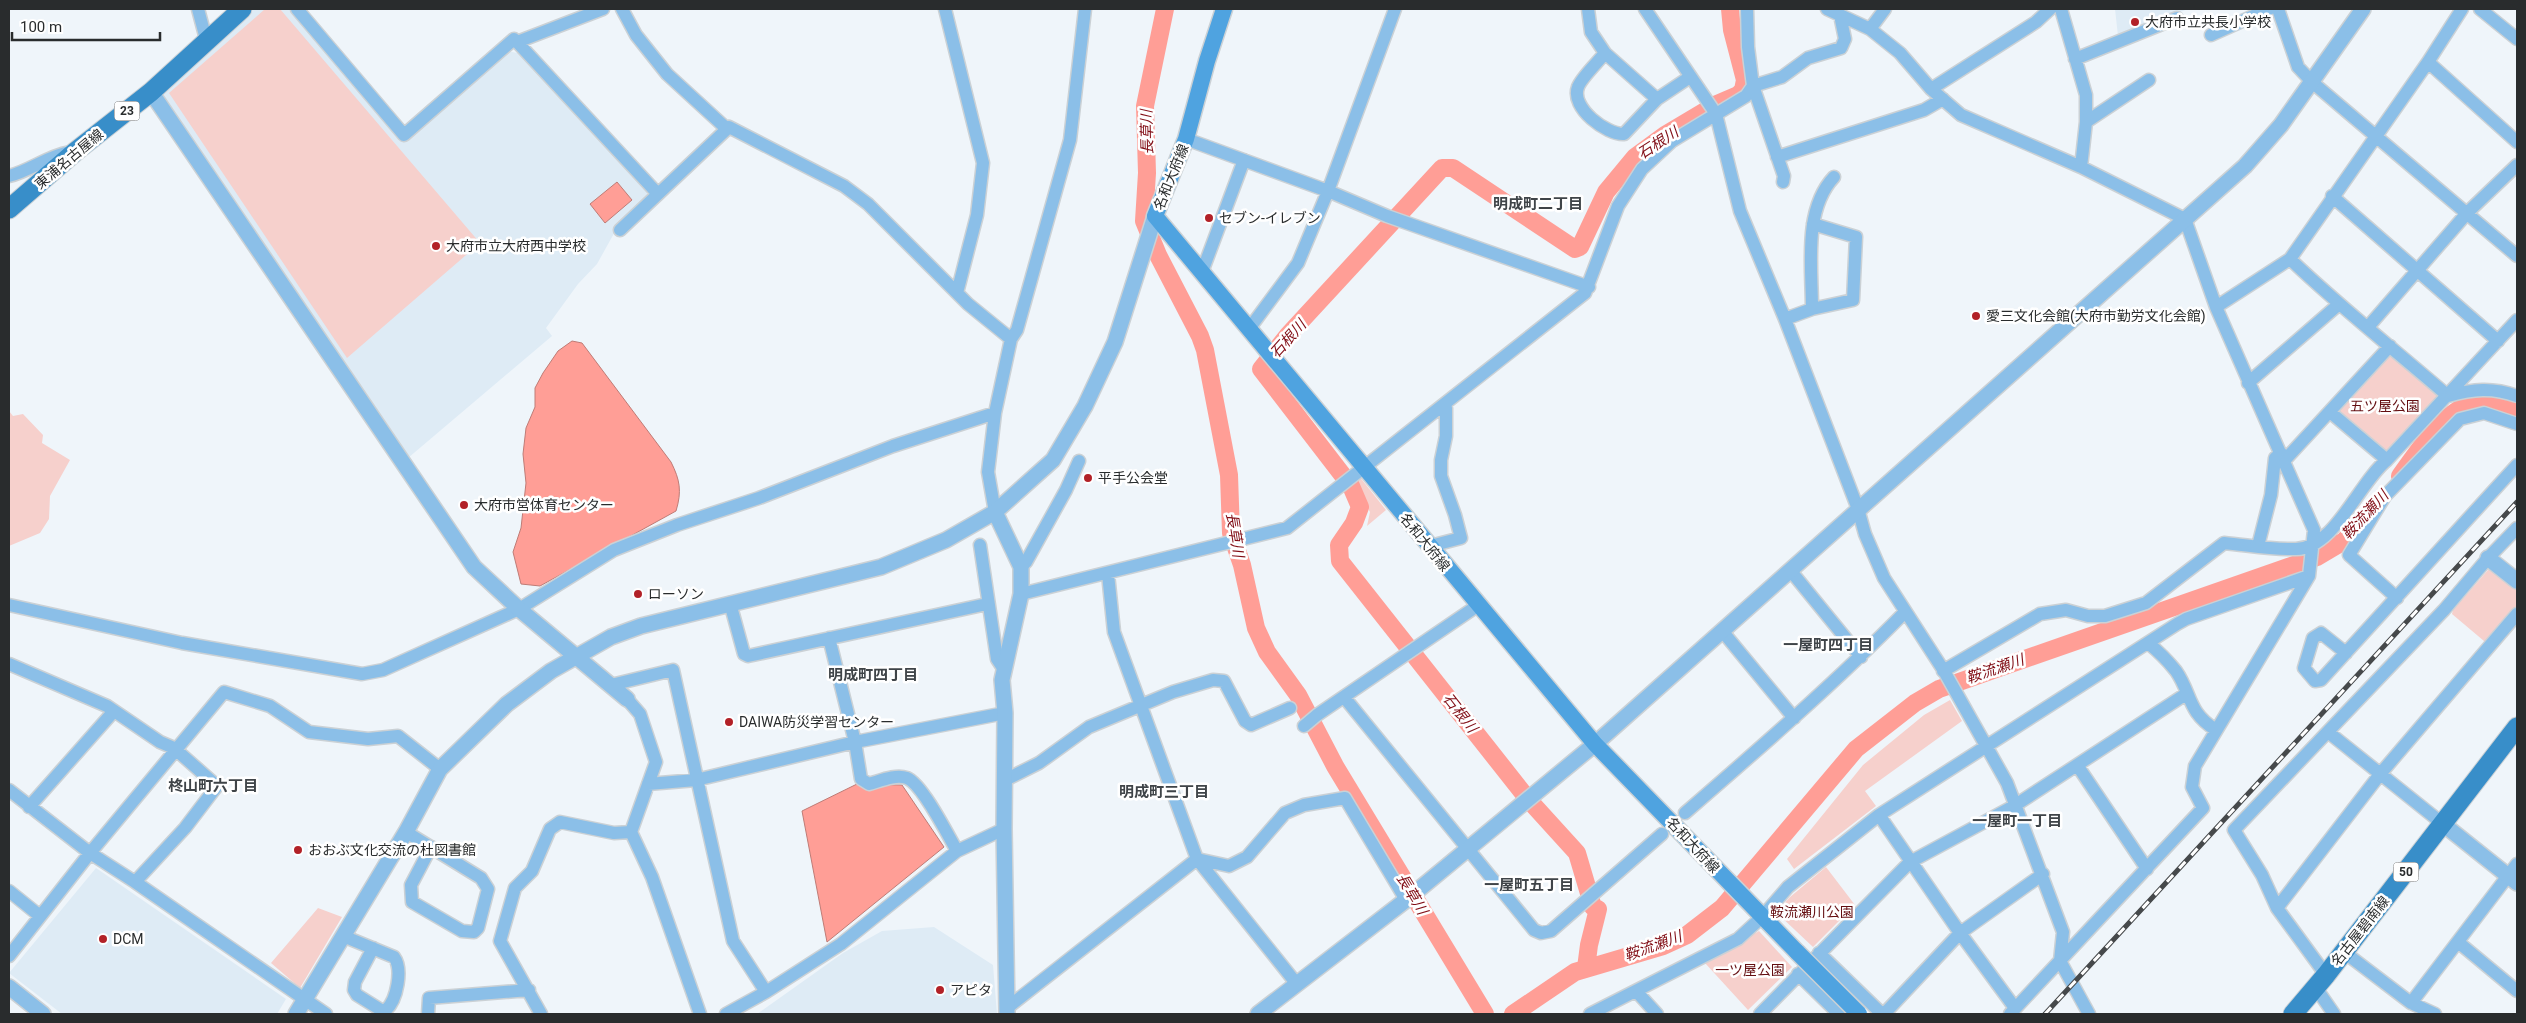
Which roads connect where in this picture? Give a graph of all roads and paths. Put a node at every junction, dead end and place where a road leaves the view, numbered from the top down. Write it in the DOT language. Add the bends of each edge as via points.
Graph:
graph roads {
  1 [pos="198,9"];
  2 [pos="242,9"];
  3 [pos="297,9"];
  4 [pos="603,9"];
  5 [pos="622,9"];
  6 [pos="945,9"];
  7 [pos="1085,9"];
  8 [pos="1224,9"];
  9 [pos="1395,9"];
  10 [pos="1588,9"];
  11 [pos="1645,9"];
  12 [pos="1747,9"];
  13 [pos="1827,9"];
  14 [pos="1885,9"];
  15 [pos="2050,9"];
  16 [pos="2062,9"];
  17 [pos="2269,9"];
  18 [pos="2278,9"];
  19 [pos="2363,9"];
  20 [pos="2462,9"];
  21 [pos="2480,9"];
  22 [pos="1840,15"];
  23 [pos="2177,18"];
  24 [pos="1870,29"];
  25 [pos="2211,35"];
  26 [pos="206,39"];
  27 [pos="2517,40"];
  28 [pos="517,42"];
  29 [pos="1604,54"];
  30 [pos="2075,59"];
  31 [pos="2428,62"];
  32 [pos="1690,77"];
  33 [pos="2149,80"];
  34 [pos="2312,82"];
  35 [pos="1753,86"];
  36 [pos="1931,88"];
  37 [pos="151,92"];
  38 [pos="1657,99"];
  39 [pos="1943,99"];
  40 [pos="1712,110"];
  41 [pos="2086,122"];
  42 [pos="727,129"];
  43 [pos="2375,135"];
  44 [pos="1186,140"];
  45 [pos="2517,142"];
  46 [pos="76,151"];
  47 [pos="1777,157"];
  48 [pos="1244,160"];
  49 [pos="2517,165"];
  50 [pos="2080,167"];
  51 [pos="9,176"];
  52 [pos="1834,177"];
  53 [pos="1783,182"];
  54 [pos="1328,191"];
  55 [pos="657,193"];
  56 [pos="2332,196"];
  57 [pos="9,210"];
  58 [pos="2468,212"];
  59 [pos="2185,219"];
  60 [pos="1154,220"];
  61 [pos="1813,224"];
  62 [pos="620,230"];
  63 [pos="2517,256"];
  64 [pos="2290,259"];
  65 [pos="2418,270"];
  66 [pos="1202,272"];
  67 [pos="1589,288"];
  68 [pos="957,293"];
  69 [pos="2338,305"];
  70 [pos="2216,307"];
  71 [pos="1812,310"];
  72 [pos="1785,319"];
  73 [pos="2517,320"];
  74 [pos="2368,327"];
  75 [pos="1250,329"];
  76 [pos="1011,339"];
  77 [pos="2498,341"];
  78 [pos="2390,346"];
  79 [pos="2248,383"];
  80 [pos="2448,396"];
  81 [pos="2517,396"];
  82 [pos="1443,405"];
  83 [pos="2330,412"];
  84 [pos="995,413"];
  85 [pos="2517,424"];
  86 [pos="2282,457"];
  87 [pos="2387,460"];
  88 [pos="1079,461"];
  89 [pos="2517,465"];
  90 [pos="1364,468"];
  91 [pos="1858,509"];
  92 [pos="995,512"];
  93 [pos="2517,528"];
  94 [pos="2314,543"];
  95 [pos="980,545"];
  96 [pos="2258,546"];
  97 [pos="1431,550"];
  98 [pos="2488,558"];
  99 [pos="1021,567"];
  100 [pos="1790,570"];
  101 [pos="1108,574"];
  102 [pos="2310,574"];
  103 [pos="2517,581"];
  104 [pos="1021,594"];
  105 [pos="2397,598"];
  106 [pos="730,603"];
  107 [pos="988,604"];
  108 [pos="9,605"];
  109 [pos="1477,606"];
  110 [pos="520,609"];
  111 [pos="1905,612"];
  112 [pos="2517,614"];
  113 [pos="1723,632"];
  114 [pos="830,638"];
  115 [pos="2148,643"];
  116 [pos="2346,653"];
  117 [pos="575,657"];
  118 [pos="1861,657"];
  119 [pos="9,664"];
  120 [pos="1003,668"];
  121 [pos="1944,671"];
  122 [pos="611,686"];
  123 [pos="2186,694"];
  124 [pos="1344,696"];
  125 [pos="627,699"];
  126 [pos="1142,706"];
  127 [pos="1290,708"];
  128 [pos="114,711"];
  129 [pos="1005,713"];
  130 [pos="1794,718"];
  131 [pos="1304,726"];
  132 [pos="2517,727"];
  133 [pos="2216,730"];
  134 [pos="2328,732"];
  135 [pos="855,742"];
  136 [pos="1595,744"];
  137 [pos="1987,746"];
  138 [pos="175,749"];
  139 [pos="2077,765"];
  140 [pos="440,769"];
  141 [pos="2380,773"];
  142 [pos="696,780"];
  143 [pos="1005,780"];
  144 [pos="648,784"];
  145 [pos="9,790"];
  146 [pos="2014,806"];
  147 [pos="29,807"];
  148 [pos="1685,813"];
  149 [pos="1879,815"];
  150 [pos="2444,824"];
  151 [pos="1004,829"];
  152 [pos="406,832"];
  153 [pos="631,832"];
  154 [pos="1662,834"];
  155 [pos="431,848"];
  156 [pos="957,850"];
  157 [pos="1466,850"];
  158 [pos="90,853"];
  159 [pos="1197,859"];
  160 [pos="1910,862"];
  161 [pos="2147,869"];
  162 [pos="2043,874"];
  163 [pos="2514,874"];
  164 [pos="135,882"];
  165 [pos="9,891"];
  166 [pos="1411,896"];
  167 [pos="2278,908"];
  168 [pos="1760,915"];
  169 [pos="40,916"];
  170 [pos="1960,932"];
  171 [pos="343,936"];
  172 [pos="2458,942"];
  173 [pos="373,948"];
  174 [pos="2344,952"];
  175 [pos="1819,953"];
  176 [pos="9,956"];
  177 [pos="2060,961"];
  178 [pos="1798,974"];
  179 [pos="2321,981"];
  180 [pos="1296,983"];
  181 [pos="9,987"];
  182 [pos="529,990"];
  183 [pos="1636,991"];
  184 [pos="2517,991"];
  185 [pos="766,992"];
  186 [pos="304,1000"];
  187 [pos="2411,1003"];
  188 [pos="1007,1011"];
  189 [pos="2013,1011"];
  190 [pos="43,1014"];
  191 [pos="296,1014"];
  192 [pos="326,1014"];
  193 [pos="428,1014"];
  194 [pos="541,1014"];
  195 [pos="700,1014"];
  196 [pos="726,1014"];
  197 [pos="1258,1014"];
  198 [pos="1590,1014"];
  199 [pos="1657,1014"];
  200 [pos="1760,1014"];
  201 [pos="1838,1014"];
  202 [pos="1859,1014"];
  203 [pos="1883,1014"];
  204 [pos="2089,1014"];
  205 [pos="2293,1014"];
  206 [pos="2334,1014"];
  207 [pos="2435,1014"];
  1 -- 26 [label="street"];
  2 -- 26 [label="main road, 東浦名古屋線 / 23"];
  3 -- 28 [label="street" via="404,135 514,39"];
  4 -- 28 [label="street"];
  5 -- 42 [label="street" via="636,35 667,74"];
  6 -- 68 [label="street" via="983,163 977,215"];
  7 -- 76 [label="street" via="1070,140 1017,330"];
  8 -- 44 [label="main road, 名和大府線"];
  9 -- 54 [label="street"];
  10 -- 29 [label="street" via="1591,32"];
  11 -- 32 [label="street"];
  12 -- 35 [label="street"];
  13 -- 22 [label="street"];
  14 -- 24 [label="street"];
  15 -- 36 [label="street" via="2036,22"];
  16 -- 30 [label="street"];
  17 -- 25 [label="street"];
  18 -- 34 [label="street" via="2298,67"];
  19 -- 34 [label="street"];
  20 -- 31 [label="street"];
  21 -- 27 [label="street"];
  22 -- 24 [label="street"];
  22 -- 35 [label="street" via="1845,39 1841,48 1808,58 1782,77"];
  23 -- 30 [label="street"];
  24 -- 36 [label="street" via="1900,53"];
  26 -- 37 [label="main road, 東浦名古屋線 / 23"];
  28 -- 55 [label="street"];
  29 -- 38 [label="street"];
  29 -- 38 [label="street" via="1578,87 1578,98 1589,118 1616,135 1624,134"];
  30 -- 41 [label="street" via="2086,95"];
  31 -- 43 [label="street"];
  31 -- 45 [label="street"];
  32 -- 38 [label="street"];
  32 -- 40 [label="street"];
  33 -- 41 [label="street"];
  34 -- 43 [label="street"];
  34 -- 59 [label="street" via="2281,125 2245,166"];
  35 -- 40 [label="street" via="1746,96"];
  35 -- 47 [label="street"];
  36 -- 39 [label="street"];
  37 -- 46 [label="main road, 東浦名古屋線 / 23"];
  37 -- 110 [label="street" via="474,567"];
  39 -- 47 [label="street" via="1924,110"];
  39 -- 50 [label="street" via="1961,115"];
  40 -- 67 [label="street" via="1642,169 1618,206"];
  40 -- 72 [label="street" via="1740,211"];
  41 -- 50 [label="street"];
  42 -- 55 [label="street"];
  42 -- 68 [label="street" via="729,127 844,186 868,204"];
  43 -- 56 [label="street"];
  43 -- 58 [label="street"];
  44 -- 48 [label="street"];
  44 -- 60 [label="main road, 名和大府線"];
  46 -- 51 [label="street" via="61,153"];
  46 -- 57 [label="main road, 東浦名古屋線 / 23"];
  47 -- 53 [label="street"];
  48 -- 54 [label="street"];
  48 -- 66 [label="street"];
  49 -- 58 [label="street"];
  50 -- 59 [label="street"];
  52 -- 61 [label="street" via="1824,188"];
  54 -- 67 [label="street" via="1387,216"];
  54 -- 75 [label="street" via="1298,263"];
  55 -- 62 [label="street"];
  56 -- 64 [label="street"];
  56 -- 65 [label="street"];
  58 -- 63 [label="street"];
  58 -- 65 [label="street"];
  59 -- 70 [label="street"];
  59 -- 91 [label="street"];
  60 -- 66 [label="main road, 名和大府線"];
  60 -- 92 [label="street" via="1115,342 1085,406 1053,460"];
  61 -- 71 [label="street"];
  61 -- 71 [label="street" via="1856,237 1853,300"];
  64 -- 69 [label="street"];
  64 -- 70 [label="street"];
  65 -- 74 [label="street"];
  65 -- 77 [label="street"];
  66 -- 75 [label="main road, 名和大府線"];
  67 -- 82 [label="street"];
  68 -- 76 [label="street"];
  69 -- 74 [label="street"];
  69 -- 79 [label="street"];
  70 -- 79 [label="street"];
  71 -- 72 [label="street"];
  72 -- 91 [label="street"];
  73 -- 77 [label="street"];
  74 -- 78 [label="street"];
  75 -- 90 [label="main road, 名和大府線"];
  76 -- 84 [label="street"];
  77 -- 80 [label="street"];
  78 -- 80 [label="street"];
  78 -- 83 [label="street"];
  79 -- 86 [label="street"];
  80 -- 81 [label="street" via="2477,388"];
  80 -- 87 [label="street"];
  82 -- 90 [label="street"];
  82 -- 97 [label="street" via="1446,408 1446,436 1441,476 1461,538 1438,544"];
  83 -- 86 [label="street"];
  83 -- 87 [label="street"];
  84 -- 92 [label="street" via="988,472"];
  84 -- 110 [label="street" via="893,446 614,550"];
  85 -- 105 [label="street" via="2484,413 2460,419 2385,496 2349,555"];
  86 -- 94 [label="street" via="2314,530"];
  86 -- 96 [label="street" via="2275,458 2268,510"];
  87 -- 94 [label="street" via="2374,470 2330,533"];
  88 -- 99 [label="street" via="1031,554"];
  89 -- 105 [label="street"];
  90 -- 97 [label="main road, 名和大府線"];
  90 -- 101 [label="street" via="1287,528"];
  91 -- 100 [label="street"];
  91 -- 111 [label="street" via="1884,578"];
  92 -- 99 [label="street"];
  92 -- 106 [label="street" via="958,534 904,559"];
  93 -- 98 [label="street"];
  94 -- 96 [label="street" via="2298,549"];
  94 -- 102 [label="street"];
  95 -- 107 [label="street"];
  96 -- 121 [label="street" via="2224,543 2146,603 2105,616 2088,616 2066,610 2040,614"];
  97 -- 109 [label="main road, 名和大府線"];
  98 -- 103 [label="street"];
  98 -- 134 [label="street" via="2444,610"];
  99 -- 104 [label="street"];
  100 -- 113 [label="street"];
  100 -- 118 [label="street"];
  101 -- 104 [label="street"];
  101 -- 126 [label="street" via="1114,632"];
  102 -- 115 [label="street" via="2186,619"];
  102 -- 133 [label="street"];
  104 -- 120 [label="street"];
  105 -- 116 [label="street"];
  106 -- 114 [label="street" via="744,654 748,656"];
  106 -- 117 [label="street" via="641,626 611,637"];
  107 -- 114 [label="street"];
  107 -- 120 [label="street" via="997,659"];
  108 -- 110 [label="street" via="182,643 362,674 383,670"];
  109 -- 124 [label="street"];
  109 -- 136 [label="main road, 名和大府線"];
  110 -- 117 [label="street"];
  111 -- 118 [label="street"];
  111 -- 121 [label="street"];
  112 -- 141 [label="street"];
  113 -- 130 [label="street"];
  113 -- 136 [label="street"];
  114 -- 135 [label="street"];
  115 -- 123 [label="street" via="2176,672"];
  115 -- 137 [label="street"];
  117 -- 122 [label="street"];
  117 -- 140 [label="street" via="507,704"];
  118 -- 130 [label="street"];
  119 -- 128 [label="street"];
  120 -- 129 [label="street"];
  121 -- 137 [label="street"];
  122 -- 125 [label="street"];
  122 -- 142 [label="street" via="673,670"];
  123 -- 133 [label="street" via="2191,706 2206,724"];
  123 -- 139 [label="street"];
  124 -- 131 [label="street"];
  124 -- 157 [label="street"];
  125 -- 144 [label="street" via="640,714 656,762"];
  126 -- 127 [label="street" via="1213,680 1224,681 1245,721 1251,725"];
  126 -- 143 [label="street" via="1089,727 1039,763"];
  126 -- 159 [label="street"];
  128 -- 138 [label="street"];
  128 -- 147 [label="street"];
  129 -- 135 [label="street"];
  129 -- 143 [label="street"];
  130 -- 148 [label="street"];
  132 -- 150 [label="main road, 名古屋碧南線 / 50"];
  133 -- 161 [label="street" via="2195,766 2192,788 2203,808"];
  134 -- 141 [label="street"];
  134 -- 167 [label="street" via="2234,830"];
  135 -- 142 [label="street"];
  135 -- 156 [label="street" via="861,779 869,784 893,777 914,782"];
  136 -- 157 [label="street"];
  136 -- 168 [label="main road, 名和大府線"];
  137 -- 146 [label="street"];
  137 -- 149 [label="street"];
  138 -- 140 [label="street" via="224,692 270,706 308,732 368,739 398,736"];
  138 -- 158 [label="street"];
  138 -- 164 [label="street" via="217,786 185,828"];
  139 -- 146 [label="street"];
  139 -- 161 [label="street"];
  140 -- 152 [label="street"];
  141 -- 150 [label="street"];
  141 -- 167 [label="street"];
  142 -- 144 [label="street"];
  142 -- 185 [label="street" via="733,941"];
  143 -- 151 [label="street"];
  144 -- 153 [label="street"];
  145 -- 147 [label="street"];
  146 -- 160 [label="street"];
  146 -- 162 [label="street"];
  147 -- 158 [label="street"];
  149 -- 160 [label="street"];
  149 -- 168 [label="street" via="1788,887"];
  150 -- 163 [label="street"];
  150 -- 174 [label="main road, 名古屋碧南線 / 50"];
  151 -- 156 [label="street"];
  151 -- 188 [label="street"];
  152 -- 155 [label="street"];
  152 -- 171 [label="street"];
  153 -- 182 [label="street" via="614,833 560,822 550,829 532,870 515,888 500,941"];
  153 -- 195 [label="street" via="652,876"];
  154 -- 157 [label="street" via="1551,931 1541,933 1534,930"];
  155 -- 155 [label="street" via="486,883 488,889 478,928 474,932 462,931 412,902 411,884"];
  156 -- 185 [label="street" via="841,944"];
  157 -- 166 [label="street"];
  158 -- 164 [label="street"];
  158 -- 169 [label="street"];
  159 -- 166 [label="street" via="1229,866 1247,857 1285,813 1345,798"];
  159 -- 180 [label="street"];
  159 -- 188 [label="street"];
  160 -- 170 [label="street"];
  160 -- 175 [label="street"];
  161 -- 177 [label="street"];
  162 -- 170 [label="street"];
  162 -- 177 [label="street" via="2063,932"];
  163 -- 172 [label="street"];
  164 -- 186 [label="street"];
  165 -- 169 [label="street"];
  166 -- 180 [label="street"];
  167 -- 179 [label="street"];
  168 -- 183 [label="street" via="1738,939"];
  168 -- 202 [label="main road, 名和大府線, bridge"];
  169 -- 176 [label="street"];
  170 -- 189 [label="street"];
  170 -- 203 [label="street"];
  171 -- 173 [label="street"];
  171 -- 186 [label="street"];
  172 -- 184 [label="street"];
  172 -- 187 [label="street"];
  173 -- 173 [label="street" via="394,956 398,962 392,1004 386,1010 381,1010 354,990"];
  174 -- 179 [label="main road, 名古屋碧南線 / 50"];
  174 -- 187 [label="street"];
  175 -- 178 [label="street"];
  175 -- 203 [label="street"];
  177 -- 189 [label="street"];
  177 -- 204 [label="street"];
  178 -- 200 [label="street"];
  178 -- 201 [label="street"];
  179 -- 205 [label="main road, 名古屋碧南線 / 50"];
  179 -- 206 [label="street"];
  180 -- 197 [label="street"];
  181 -- 190 [label="street"];
  182 -- 193 [label="street" via="429,998"];
  182 -- 194 [label="street"];
  183 -- 198 [label="street"];
  183 -- 199 [label="street"];
  185 -- 196 [label="street"];
  186 -- 191 [label="street"];
  186 -- 192 [label="street"];
  187 -- 207 [label="street"];
}
